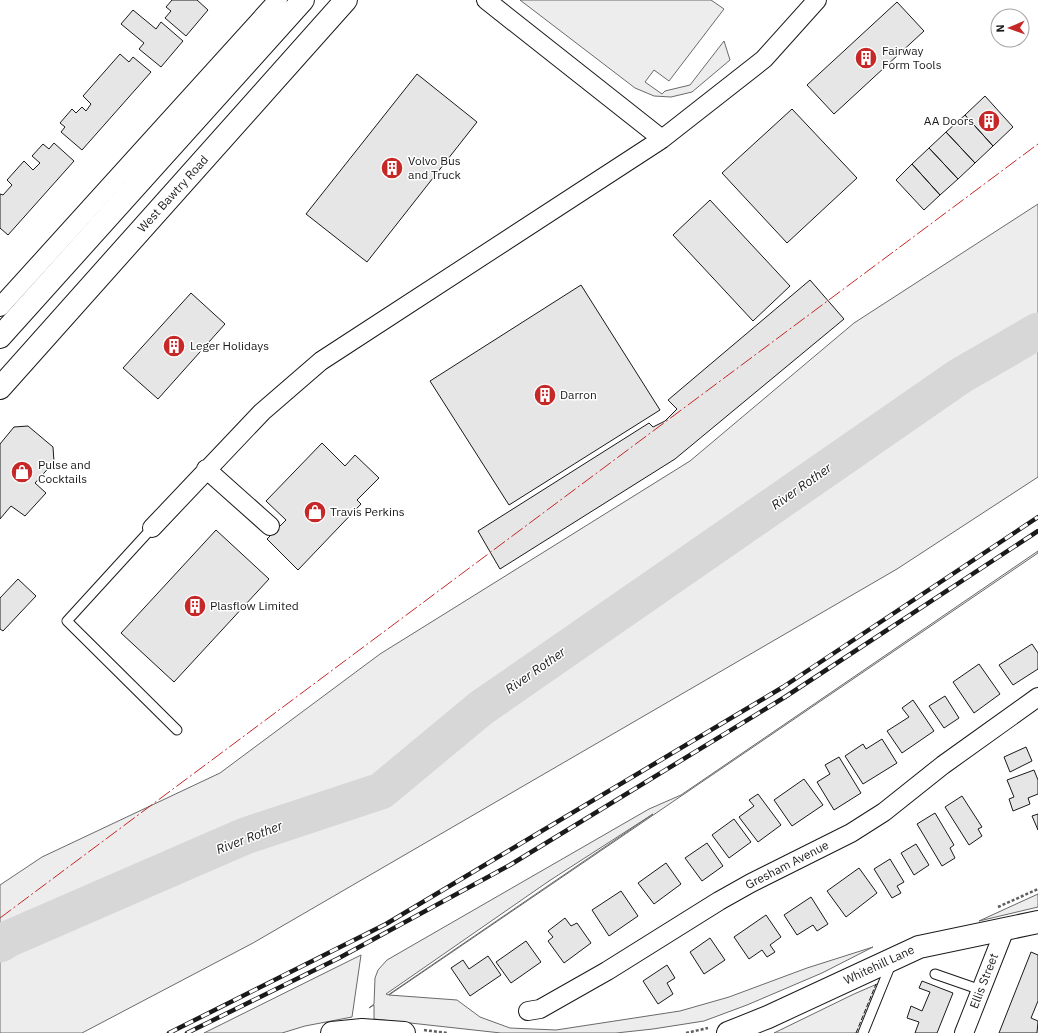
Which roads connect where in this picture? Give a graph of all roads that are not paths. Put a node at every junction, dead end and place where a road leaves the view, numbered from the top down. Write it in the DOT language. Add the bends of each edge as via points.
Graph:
graph roads {
  1 [pos="278,0"];
  2 [pos="303,0"];
  3 [pos="346,0"];
  4 [pos="486,0"];
  5 [pos="817,0"];
  6 [pos="662,139"];
  7 [pos="0,307"];
  8 [pos="0,337"];
  9 [pos="0,388"];
  10 [pos="206,469"];
  11 [pos="270,526"];
  12 [pos="152,528"];
  13 [pos="1036,701"];
  14 [pos="177,730"];
  15 [pos="1038,922"];
  16 [pos="1005,929"];
  17 [pos="893,958"];
  18 [pos="935,974"];
  19 [pos="981,990"];
  20 [pos="528,1011"];
  21 [pos="332,1033"];
  22 [pos="404,1033"];
  23 [pos="728,1033"];
  24 [pos="863,1033"];
  25 [pos="964,1033"];
  1 -- 7 [label="street"];
  2 -- 8 [label="main road"];
  3 -- 9 [label="main road, West Bawtry Road"];
  4 -- 6 [label="street"];
  5 -- 6 [label="street" via="764,59"];
  6 -- 10 [label="street" via="321,361 262,412"];
  10 -- 11 [label="street"];
  10 -- 12 [label="street"];
  12 -- 14 [label="lane" via="67,621"];
  13 -- 20 [label="street, Gresham Avenue" via="943,765 884,812 851,833 719,900 608,971 540,1009"];
  15 -- 16 [label="main road, Whitehill Lane"];
  16 -- 17 [label="main road, Whitehill Lane" via="919,946"];
  16 -- 19 [label="street, Ellis Street"];
  17 -- 23 [label="main road, Whitehill Lane"];
  17 -- 24 [label="lane"];
  18 -- 19 [label="lane"];
  19 -- 25 [label="street, Ellis Street"];
  21 -- 22 [label="main road" via="362,1030"];
}
